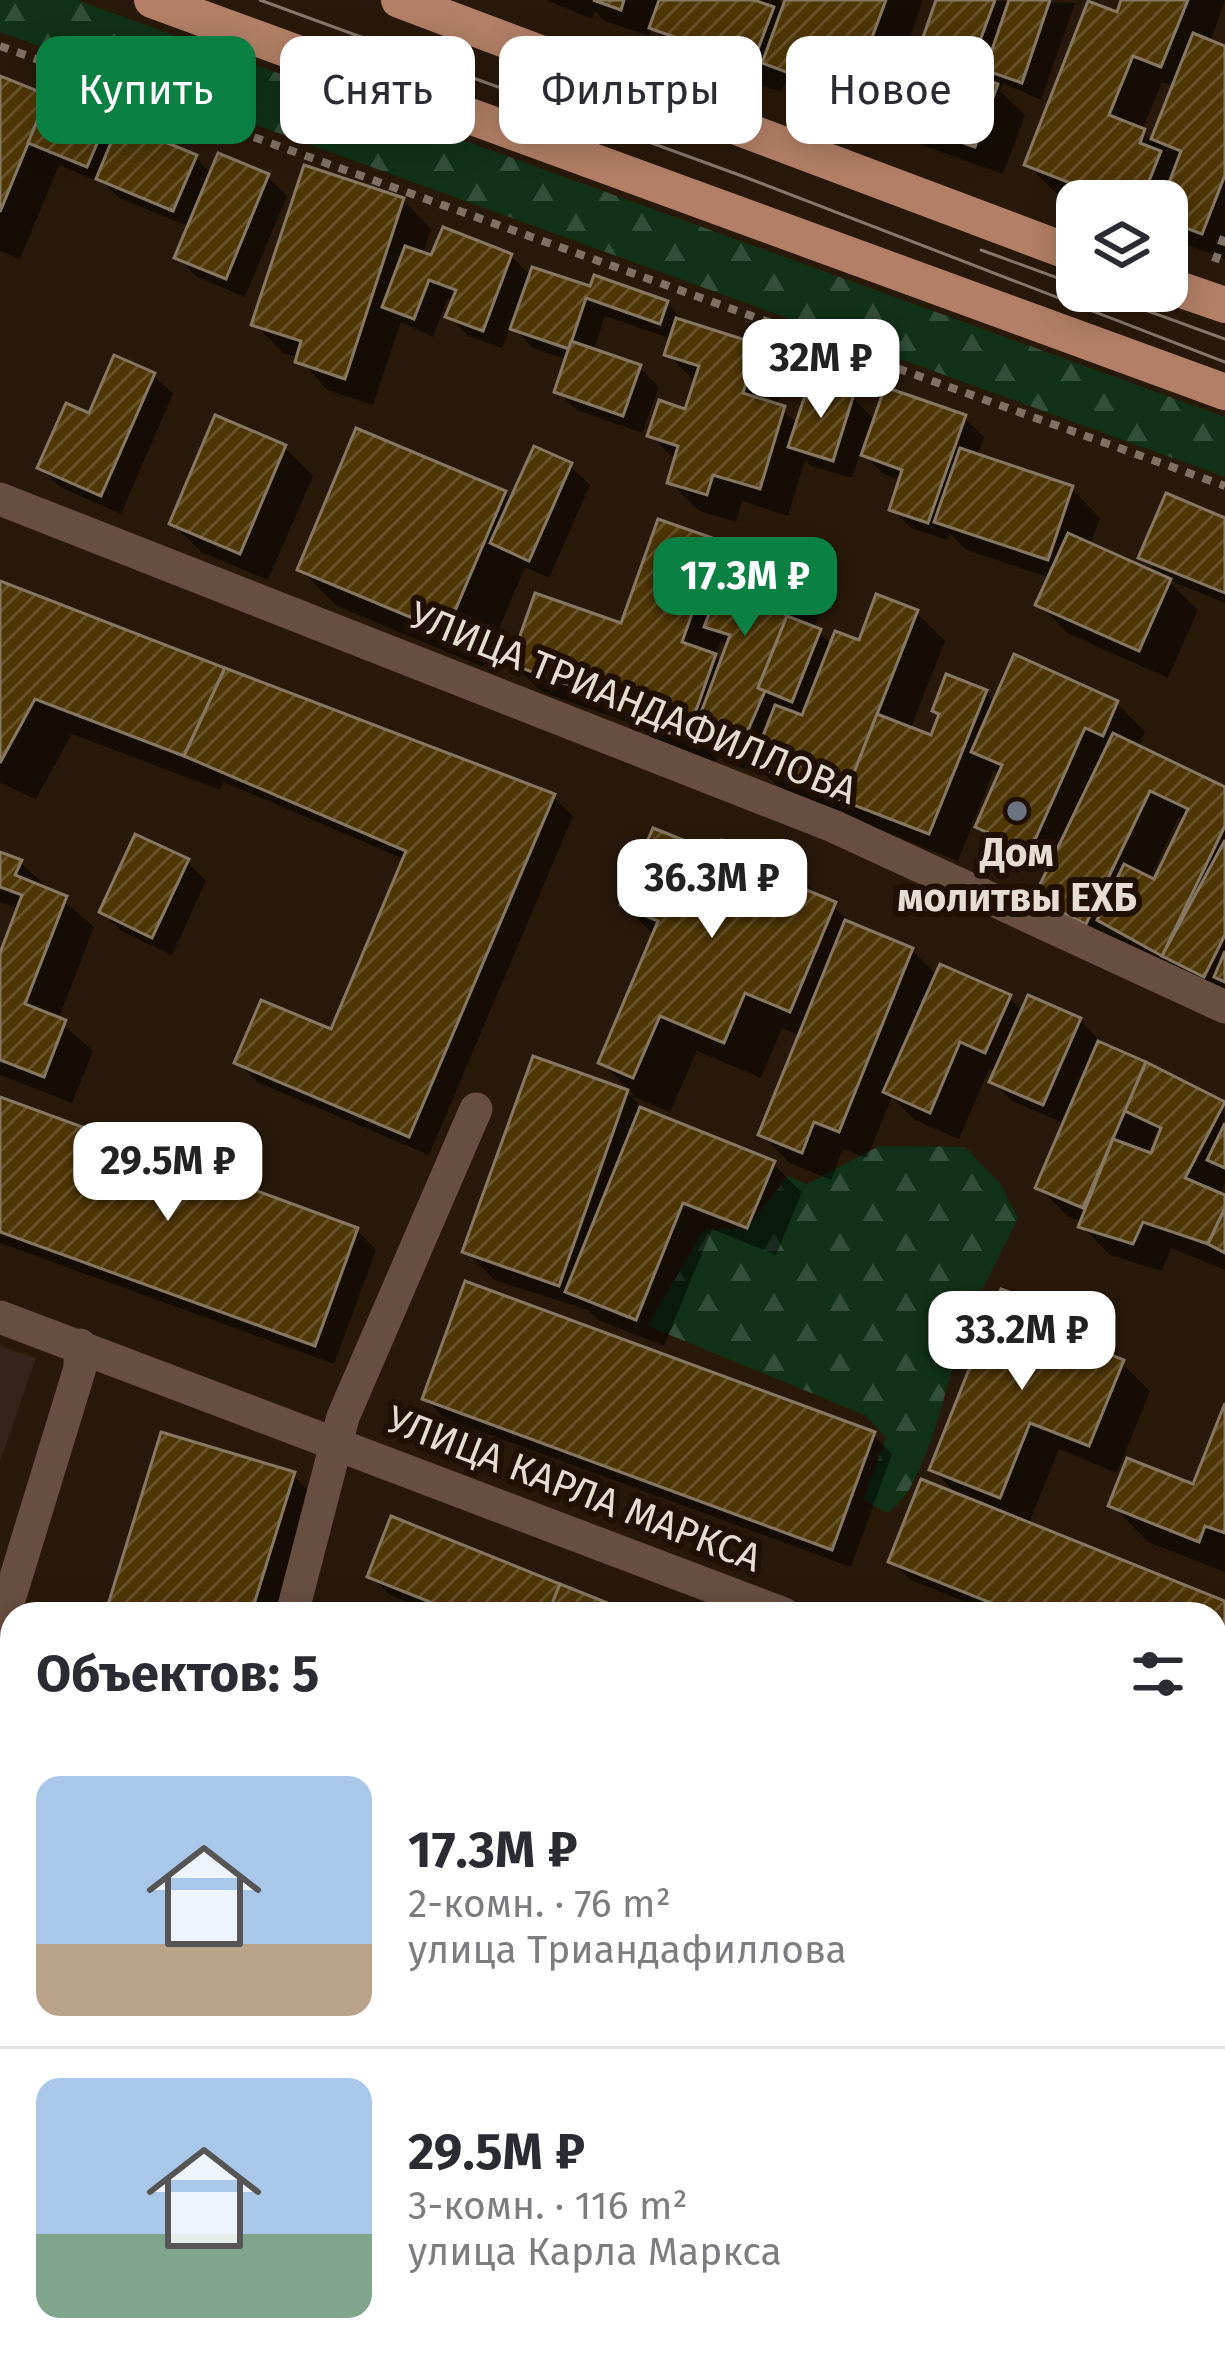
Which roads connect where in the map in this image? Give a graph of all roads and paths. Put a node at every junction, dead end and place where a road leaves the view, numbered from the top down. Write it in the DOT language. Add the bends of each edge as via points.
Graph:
graph roads {
  1 [pos="152,0"];
  2 [pos="399,0"];
  3 [pos="0,46"];
  4 [pos="1225,233"];
  5 [pos="1056,247"];
  6 [pos="1215,262"];
  7 [pos="1188,292"];
  8 [pos="1225,305"];
  9 [pos="1222,383"];
  10 [pos="1225,486"];
  11 [pos="0,499"];
  12 [pos="1225,1007"];
  13 [pos="476,1109"];
  14 [pos="0,1317"];
  15 [pos="80,1346"];
  16 [pos="335,1443"];
  17 [pos="8,1602"];
  18 [pos="295,1602"];
  19 [pos="752,1602"];
  1 -- 9 [label="main road"];
  2 -- 5 [label="main road"];
  3 -- 10 [label="path"];
  4 -- 6 [label="path"];
  7 -- 8 [label="main road"];
  11 -- 12 [label="street, УЛИЦА ТРИАНДАФИЛЛОВА" via="833,826"];
  13 -- 16 [label="street, УЛИЦА КАРЛА МАРКСА"];
  14 -- 15 [label="street, УЛИЦА КАРЛА МАРКСА"];
  15 -- 16 [label="street, УЛИЦА КАРЛА МАРКСА"];
  15 -- 17 [label="street"];
  16 -- 18 [label="street"];
  16 -- 19 [label="street, УЛИЦА КАРЛА МАРКСА"];
}
